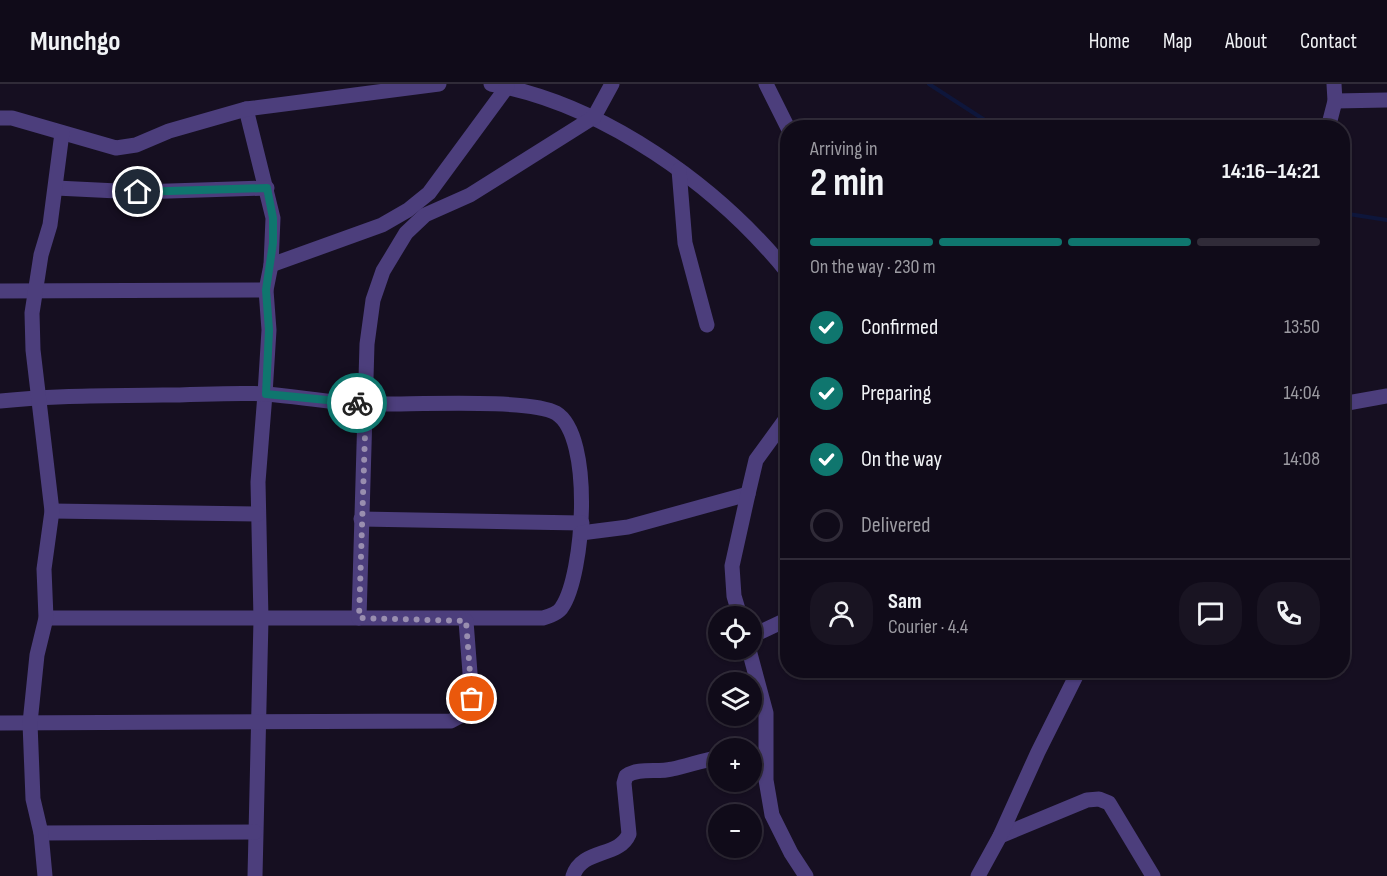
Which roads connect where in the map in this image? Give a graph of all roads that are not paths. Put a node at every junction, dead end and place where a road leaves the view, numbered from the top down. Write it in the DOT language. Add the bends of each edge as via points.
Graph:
graph roads {
  1 [pos="439,84"];
  2 [pos="491,84"];
  3 [pos="612,84"];
  4 [pos="766,84"];
  5 [pos="1334,84"];
  6 [pos="507,87"];
  7 [pos="1387,100"];
  8 [pos="1335,101"];
  9 [pos="246,109"];
  10 [pos="594,117"];
  11 [pos="0,118"];
  12 [pos="784,120"];
  13 [pos="1330,120"];
  14 [pos="62,133"];
  15 [pos="679,170"];
  16 [pos="56,188"];
  17 [pos="267,188"];
  18 [pos="408,210"];
  19 [pos="424,215"];
  20 [pos="780,263"];
  21 [pos="271,266"];
  22 [pos="266,290"];
  23 [pos="0,291"];
  24 [pos="34,292"];
  25 [pos="707,325"];
  26 [pos="266,394"];
  27 [pos="1387,396"];
  28 [pos="39,397"];
  29 [pos="0,401"];
  30 [pos="1350,403"];
  31 [pos="366,404"];
  32 [pos="780,427"];
  33 [pos="748,494"];
  34 [pos="52,511"];
  35 [pos="258,514"];
  36 [pos="361,519"];
  37 [pos="581,528"];
  38 [pos="737,606"];
  39 [pos="46,618"];
  40 [pos="359,618"];
  41 [pos="261,619"];
  42 [pos="466,621"];
  43 [pos="780,623"];
  44 [pos="762,631"];
  45 [pos="752,660"];
  46 [pos="1075,678"];
  47 [pos="257,721"];
  48 [pos="0,723"];
  49 [pos="30,723"];
  50 [pos="762,738"];
  51 [pos="708,759"];
  52 [pos="762,766"];
  53 [pos="255,832"];
  54 [pos="42,833"];
  55 [pos="1000,836"];
  56 [pos="45,876"];
  57 [pos="255,876"];
  58 [pos="573,876"];
  59 [pos="806,876"];
  60 [pos="978,876"];
  61 [pos="1153,876"];
  1 -- 9 [label="street"];
  2 -- 6 [label="street"];
  3 -- 10 [label="street"];
  4 -- 12 [label="street"];
  5 -- 8 [label="street"];
  6 -- 10 [label="street"];
  6 -- 18 [label="street" via="429,193"];
  7 -- 8 [label="street"];
  8 -- 13 [label="street"];
  9 -- 14 [label="street" via="116,148"];
  9 -- 17 [label="street"];
  10 -- 15 [label="street"];
  10 -- 19 [label="street" via="470,195"];
  11 -- 14 [label="street"];
  14 -- 16 [label="street"];
  15 -- 20 [label="street" via="711,194"];
  15 -- 25 [label="street" via="685,243"];
  16 -- 17 [label="street" via="149,192"];
  16 -- 24 [label="street"];
  17 -- 21 [label="street" via="273,218"];
  18 -- 19 [label="street"];
  18 -- 21 [label="street" via="382,225"];
  19 -- 31 [label="street" via="406,233 383,271 373,300 367,344"];
  21 -- 22 [label="street"];
  22 -- 24 [label="street"];
  22 -- 26 [label="street"];
  23 -- 24 [label="street"];
  24 -- 28 [label="street" via="33,350"];
  26 -- 28 [label="street"];
  26 -- 31 [label="street"];
  26 -- 35 [label="street"];
  27 -- 30 [label="street"];
  28 -- 29 [label="street"];
  28 -- 34 [label="street"];
  31 -- 36 [label="street"];
  31 -- 37 [label="street" via="483,404 556,413 568,424 574,440 581,479"];
  32 -- 33 [label="street" via="756,460"];
  33 -- 37 [label="street" via="628,527"];
  33 -- 38 [label="street" via="732,566"];
  34 -- 35 [label="street"];
  34 -- 39 [label="street" via="44,569"];
  35 -- 41 [label="street"];
  36 -- 37 [label="street"];
  36 -- 40 [label="street"];
  37 -- 42 [label="street" via="568,597 561,610 543,618"];
  39 -- 41 [label="street"];
  39 -- 49 [label="street" via="37,655"];
  40 -- 41 [label="street"];
  40 -- 42 [label="street"];
  41 -- 47 [label="street"];
  42 -- 47 [label="street" via="472,699 466,713 451,721"];
  43 -- 44 [label="street"];
  45 -- 50 [label="street" via="766,713"];
  46 -- 55 [label="street"];
  47 -- 49 [label="street"];
  47 -- 53 [label="street"];
  48 -- 49 [label="street"];
  49 -- 54 [label="street" via="33,799"];
  51 -- 58 [label="street" via="672,770 633,772 626,776 630,834 621,846 587,858"];
  52 -- 59 [label="street" via="772,814"];
  53 -- 54 [label="street"];
  53 -- 57 [label="street"];
  54 -- 56 [label="street"];
  55 -- 60 [label="street"];
  55 -- 61 [label="street" via="1099,799 1109,803"];
}
